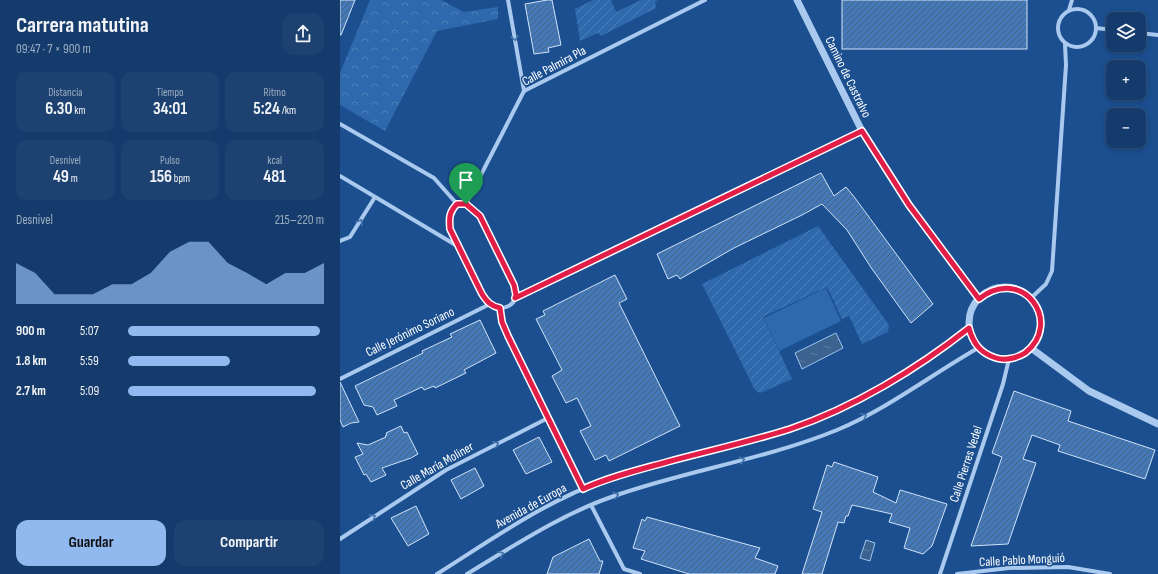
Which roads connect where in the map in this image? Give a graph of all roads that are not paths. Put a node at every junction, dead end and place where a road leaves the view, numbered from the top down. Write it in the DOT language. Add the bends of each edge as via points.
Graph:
graph roads {
  1 [pos="508,0"];
  2 [pos="692,0"];
  3 [pos="705,0"];
  4 [pos="797,0"];
  5 [pos="1072,0"];
  6 [pos="695,5"];
  7 [pos="1069,10"];
  8 [pos="1096,28"];
  9 [pos="1106,29"];
  10 [pos="1146,34"];
  11 [pos="1158,35"];
  12 [pos="1066,44"];
  13 [pos="524,91"];
  14 [pos="340,124"];
  15 [pos="862,131"];
  16 [pos="340,176"];
  17 [pos="375,197"];
  18 [pos="457,204"];
  19 [pos="466,204"];
  20 [pos="340,241"];
  21 [pos="459,247"];
  22 [pos="515,298"];
  23 [pos="1031,298"];
  24 [pos="979,299"];
  25 [pos="490,304"];
  26 [pos="500,308"];
  27 [pos="969,328"];
  28 [pos="978,348"];
  29 [pos="1031,348"];
  30 [pos="1009,359"];
  31 [pos="340,379"];
  32 [pos="548,418"];
  33 [pos="1158,424"];
  34 [pos="583,489"];
  35 [pos="591,505"];
  36 [pos="340,539"];
  37 [pos="624,569"];
  38 [pos="437,574"];
  39 [pos="467,574"];
  40 [pos="622,574"];
  41 [pos="640,574"];
  42 [pos="940,574"];
  43 [pos="957,574"];
  44 [pos="1110,574"];
  1 -- 13 [label="street, one-way"];
  2 -- 6 [label="street"];
  3 -- 6 [label="street, Calle Palmira Pla"];
  4 -- 15 [label="street, Camino de Castralvo"];
  5 -- 7 [label="street"];
  6 -- 13 [label="street, Calle Palmira Pla"];
  7 -- 8 [label="street" via="1082,9 1088,12"];
  7 -- 12 [label="street" via="1058,23 1058,35"];
  8 -- 9 [label="street"];
  8 -- 12 [label="street" via="1092,40 1083,47 1071,47"];
  10 -- 11 [label="street"];
  12 -- 23 [label="street" via="1052,271 1046,284"];
  13 -- 19 [label="street, Calle Palmira Pla"];
  14 -- 18 [label="street" via="434,178"];
  15 -- 22 [label="street"];
  15 -- 24 [label="street, Camino de Castralvo" via="909,205"];
  16 -- 17 [label="street"];
  20 -- 17 [label="street, one-way" via="350,237"];
  17 -- 21 [label="street"];
  18 -- 19 [label="street"];
  18 -- 21 [label="street" via="450,211 449,218 450,229"];
  19 -- 22 [label="street" via="480,216 514,285"];
  21 -- 25 [label="street" via="482,294"];
  22 -- 26 [label="street" via="508,307"];
  23 -- 24 [label="street" via="1021,291 999,288"];
  23 -- 29 [label="street" via="1037,307 1041,329"];
  24 -- 27 [label="street" via="972,307"];
  25 -- 26 [label="street"];
  25 -- 31 [label="street, Calle Jerónimo Soriano"];
  26 -- 32 [label="street" via="508,336"];
  27 -- 28 [label="street"];
  27 -- 34 [label="street, Avenida de Europa" via="919,364 865,396 828,414 790,428 649,467"];
  28 -- 30 [label="street" via="998,359"];
  35 -- 28 [label="street, Avenida de Europa, one-way" via="616,495 800,443 838,429 902,395"];
  29 -- 30 [label="street" via="1021,356"];
  29 -- 33 [label="street" via="1088,391"];
  30 -- 42 [label="street, Calle Pierres Vedel"];
  32 -- 34 [label="street"];
  36 -- 32 [label="street, Calle María Moliner, one-way" via="446,470"];
  34 -- 38 [label="street, Avenida de Europa" via="542,509"];
  35 -- 37 [label="street"];
  39 -- 35 [label="street, Avenida de Europa, one-way" via="552,523"];
  37 -- 40 [label="street"];
  37 -- 41 [label="street"];
  43 -- 44 [label="street, Calle Pablo Monguió" via="1009,568 1068,566"];
}
